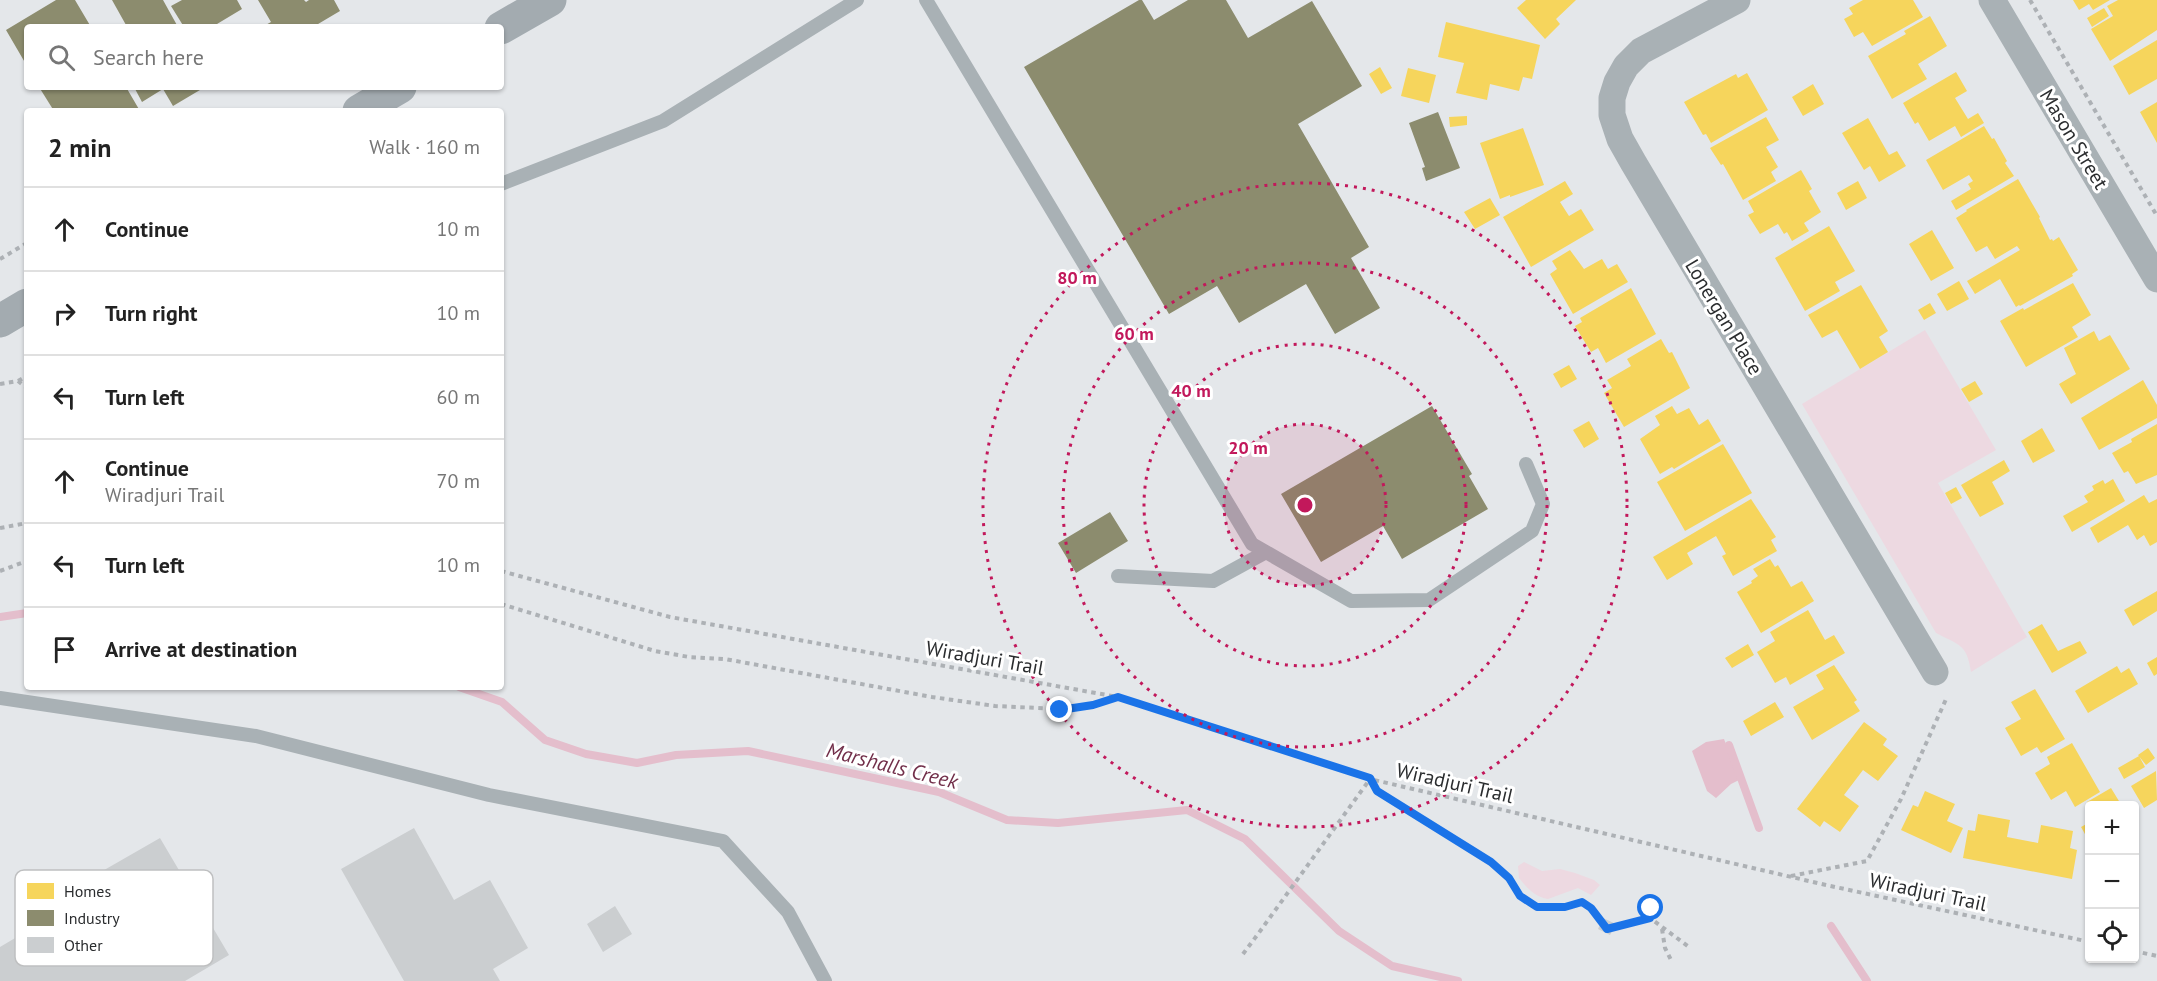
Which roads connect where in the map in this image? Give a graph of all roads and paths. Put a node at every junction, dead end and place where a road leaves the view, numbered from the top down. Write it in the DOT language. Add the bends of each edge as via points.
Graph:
graph roads {
  1 [pos="550,0"];
  2 [pos="857,0"];
  3 [pos="926,0"];
  4 [pos="1737,0"];
  5 [pos="1992,0"];
  6 [pos="2030,0"];
  7 [pos="504,26"];
  8 [pos="395,90"];
  9 [pos="364,108"];
  10 [pos="504,182"];
  11 [pos="2157,216"];
  12 [pos="24,245"];
  13 [pos="0,259"];
  14 [pos="2157,279"];
  15 [pos="24,307"];
  16 [pos="0,321"];
  17 [pos="24,378"];
  18 [pos="18,381"];
  19 [pos="0,384"];
  20 [pos="24,386"];
  21 [pos="1526,464"];
  22 [pos="24,524"];
  23 [pos="0,528"];
  24 [pos="1266,552"];
  25 [pos="24,562"];
  26 [pos="0,571"];
  27 [pos="504,572"];
  28 [pos="1118,576"];
  29 [pos="504,605"];
  30 [pos="1935,672"];
  31 [pos="1118,697"];
  32 [pos="1947,697"];
  33 [pos="0,698"];
  34 [pos="1370,778"];
  35 [pos="1790,876"];
  36 [pos="1656,898"];
  37 [pos="1650,918"];
  38 [pos="1662,927"];
  39 [pos="2085,941"];
  40 [pos="1689,947"];
  41 [pos="2139,952"];
  42 [pos="1242,954"];
  43 [pos="2157,956"];
  44 [pos="1672,962"];
  45 [pos="825,981"];
  1 -- 7 [label="highway"];
  2 -- 10 [label="lane" via="663,121"];
  3 -- 24 [label="lane" via="1252,544"];
  4 -- 30 [label="street, Lonergan Place" via="1641,51 1617,82 1612,115 1633,162"];
  5 -- 14 [label="street, Mason Street"];
  6 -- 11 [label="path"];
  8 -- 9 [label="highway"];
  12 -- 13 [label="path"];
  15 -- 16 [label="highway"];
  17 -- 18 [label="path"];
  18 -- 19 [label="path"];
  18 -- 20 [label="path"];
  21 -- 24 [label="lane" via="1543,504 1532,531 1429,600 1351,601"];
  22 -- 23 [label="path"];
  24 -- 28 [label="lane" via="1213,581"];
  25 -- 26 [label="path"];
  27 -- 31 [label="path, Wiradjuri Trail" via="670,617"];
  29 -- 31 [label="path" via="655,651 725,659 932,697 1060,710"];
  31 -- 34 [label="path, Wiradjuri Trail"];
  32 -- 35 [label="path" via="1901,799 1867,861"];
  33 -- 45 [label="lane" via="256,736 489,795 723,841 788,912"];
  34 -- 35 [label="path, Wiradjuri Trail"];
  34 -- 37 [label="path" via="1377,791 1491,862 1509,878 1520,896 1537,907 1565,907 1582,902 1607,929"];
  34 -- 42 [label="path"];
  35 -- 39 [label="path, Wiradjuri Trail"];
  36 -- 37 [label="path"];
  37 -- 38 [label="path"];
  38 -- 40 [label="path"];
  38 -- 44 [label="path"];
  41 -- 43 [label="path"];
}
